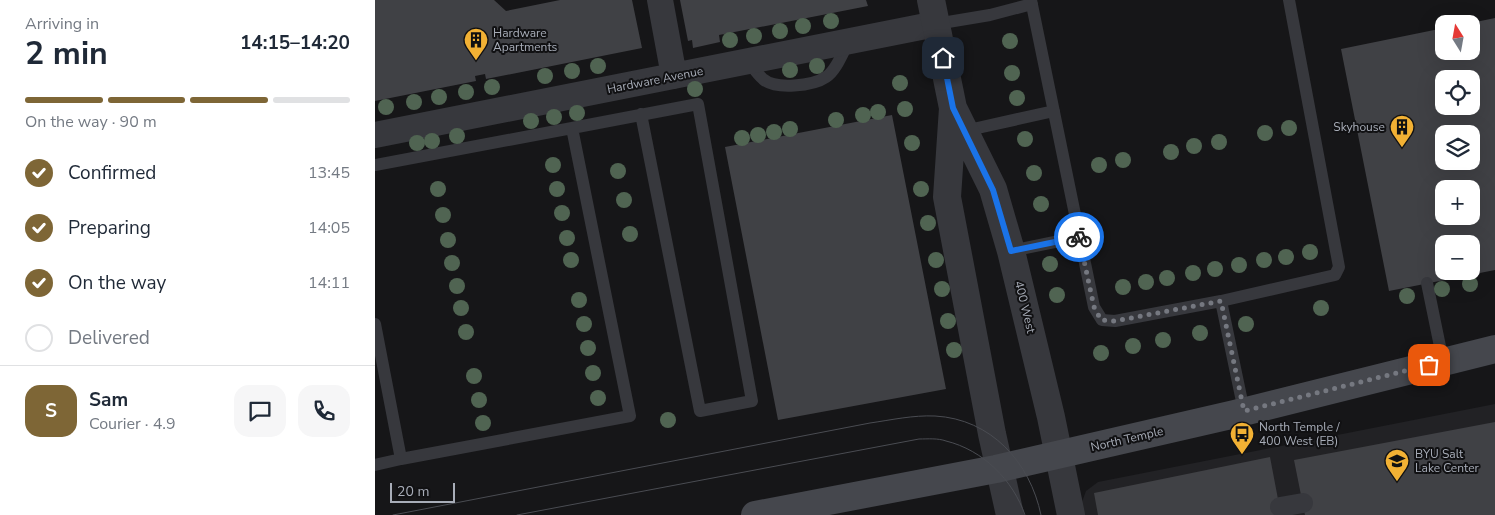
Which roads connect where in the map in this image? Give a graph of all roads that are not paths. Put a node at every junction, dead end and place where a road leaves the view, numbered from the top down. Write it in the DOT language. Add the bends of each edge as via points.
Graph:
graph roads {
  1 [pos="660,0"];
  2 [pos="1289,0"];
  3 [pos="1031,2"];
  4 [pos="933,12"];
  5 [pos="675,76"];
  6 [pos="1053,111"];
  7 [pos="641,114"];
  8 [pos="959,120"];
  9 [pos="572,128"];
  10 [pos="375,135"];
  11 [pos="375,165"];
  12 [pos="1079,237"];
  13 [pos="1011,251"];
  14 [pos="1427,283"];
  15 [pos="1221,301"];
  16 [pos="375,324"];
  17 [pos="1495,349"];
  18 [pos="1443,361"];
  19 [pos="1244,411"];
  20 [pos="1059,455"];
  21 [pos="401,459"];
  22 [pos="375,465"];
  23 [pos="999,468"];
  24 [pos="1303,503"];
  25 [pos="1280,507"];
  26 [pos="755,515"];
  27 [pos="1010,515"];
  28 [pos="1071,515"];
  1 -- 5 [label="street"];
  2 -- 15 [label="lane" via="1339,267 1335,275 1328,278"];
  3 -- 4 [label="lane" via="990,15"];
  3 -- 6 [label="lane"];
  4 -- 5 [label="street, Hardware Avenue" via="849,41"];
  4 -- 8 [label="street, 400 West"];
  5 -- 10 [label="street, Hardware Avenue"];
  6 -- 8 [label="lane"];
  6 -- 12 [label="lane"];
  7 -- 7 [label="lane" via="698,104 752,401 700,411"];
  7 -- 9 [label="lane"];
  8 -- 13 [label="street, 400 West" via="993,190"];
  8 -- 23 [label="street, 400 West" via="947,197"];
  9 -- 11 [label="lane"];
  9 -- 21 [label="lane" via="630,416"];
  12 -- 13 [label="lane"];
  12 -- 15 [label="lane" via="1094,307 1101,320 1115,321"];
  13 -- 20 [label="street, 400 West"];
  14 -- 18 [label="lane"];
  15 -- 19 [label="lane"];
  16 -- 21 [label="lane"];
  17 -- 18 [label="main road, North Temple"];
  18 -- 19 [label="main road, North Temple"];
  19 -- 20 [label="main road, North Temple"];
  20 -- 23 [label="main road, North Temple"];
  20 -- 28 [label="street, 400 West"];
  21 -- 22 [label="lane"];
  23 -- 26 [label="main road, North Temple"];
  23 -- 27 [label="street, 400 West"];
  24 -- 25 [label="street"];
}
